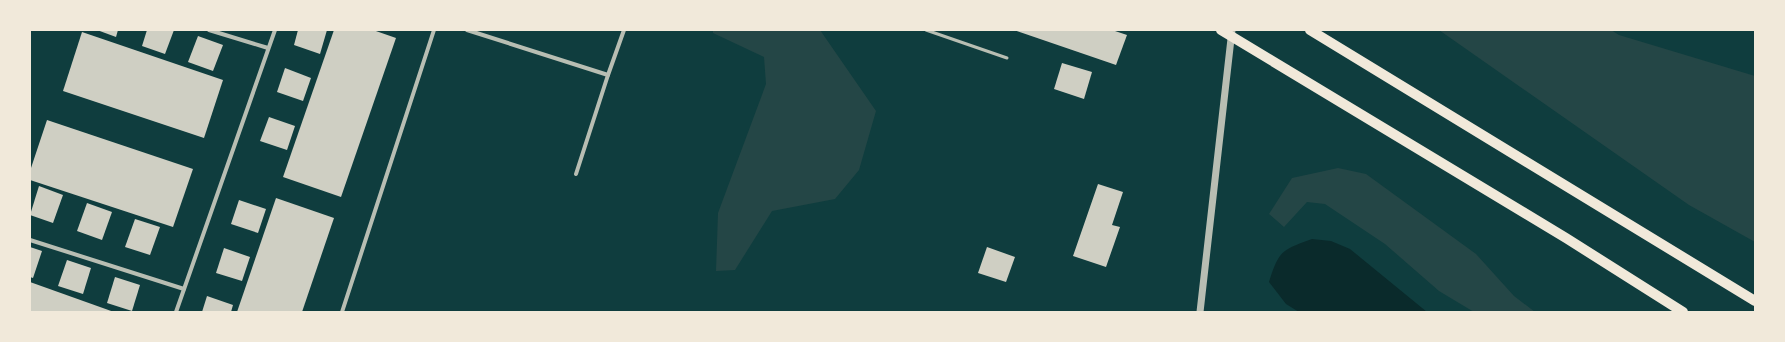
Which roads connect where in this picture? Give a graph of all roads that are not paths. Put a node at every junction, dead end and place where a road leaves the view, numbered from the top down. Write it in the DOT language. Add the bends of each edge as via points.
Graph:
graph roads {
  1 [pos="209,30"];
  2 [pos="275,30"];
  3 [pos="434,30"];
  4 [pos="467,30"];
  5 [pos="624,30"];
  6 [pos="926,30"];
  7 [pos="1220,30"];
  8 [pos="1310,30"];
  9 [pos="1231,33"];
  10 [pos="268,48"];
  11 [pos="1008,58"];
  12 [pos="608,75"];
  13 [pos="576,174"];
  14 [pos="30,240"];
  15 [pos="184,289"];
  16 [pos="1755,301"];
  17 [pos="176,312"];
  18 [pos="342,312"];
  19 [pos="1200,312"];
  20 [pos="1683,312"];
  1 -- 10 [label="street"];
  2 -- 10 [label="street"];
  3 -- 18 [label="street"];
  4 -- 12 [label="street"];
  5 -- 12 [label="street"];
  6 -- 11 [label="lane"];
  7 -- 9 [label="main road"];
  8 -- 16 [label="main road"];
  9 -- 19 [label="street"];
  9 -- 20 [label="main road"];
  10 -- 15 [label="street"];
  12 -- 13 [label="street"];
  14 -- 15 [label="street"];
  15 -- 17 [label="street"];
}
